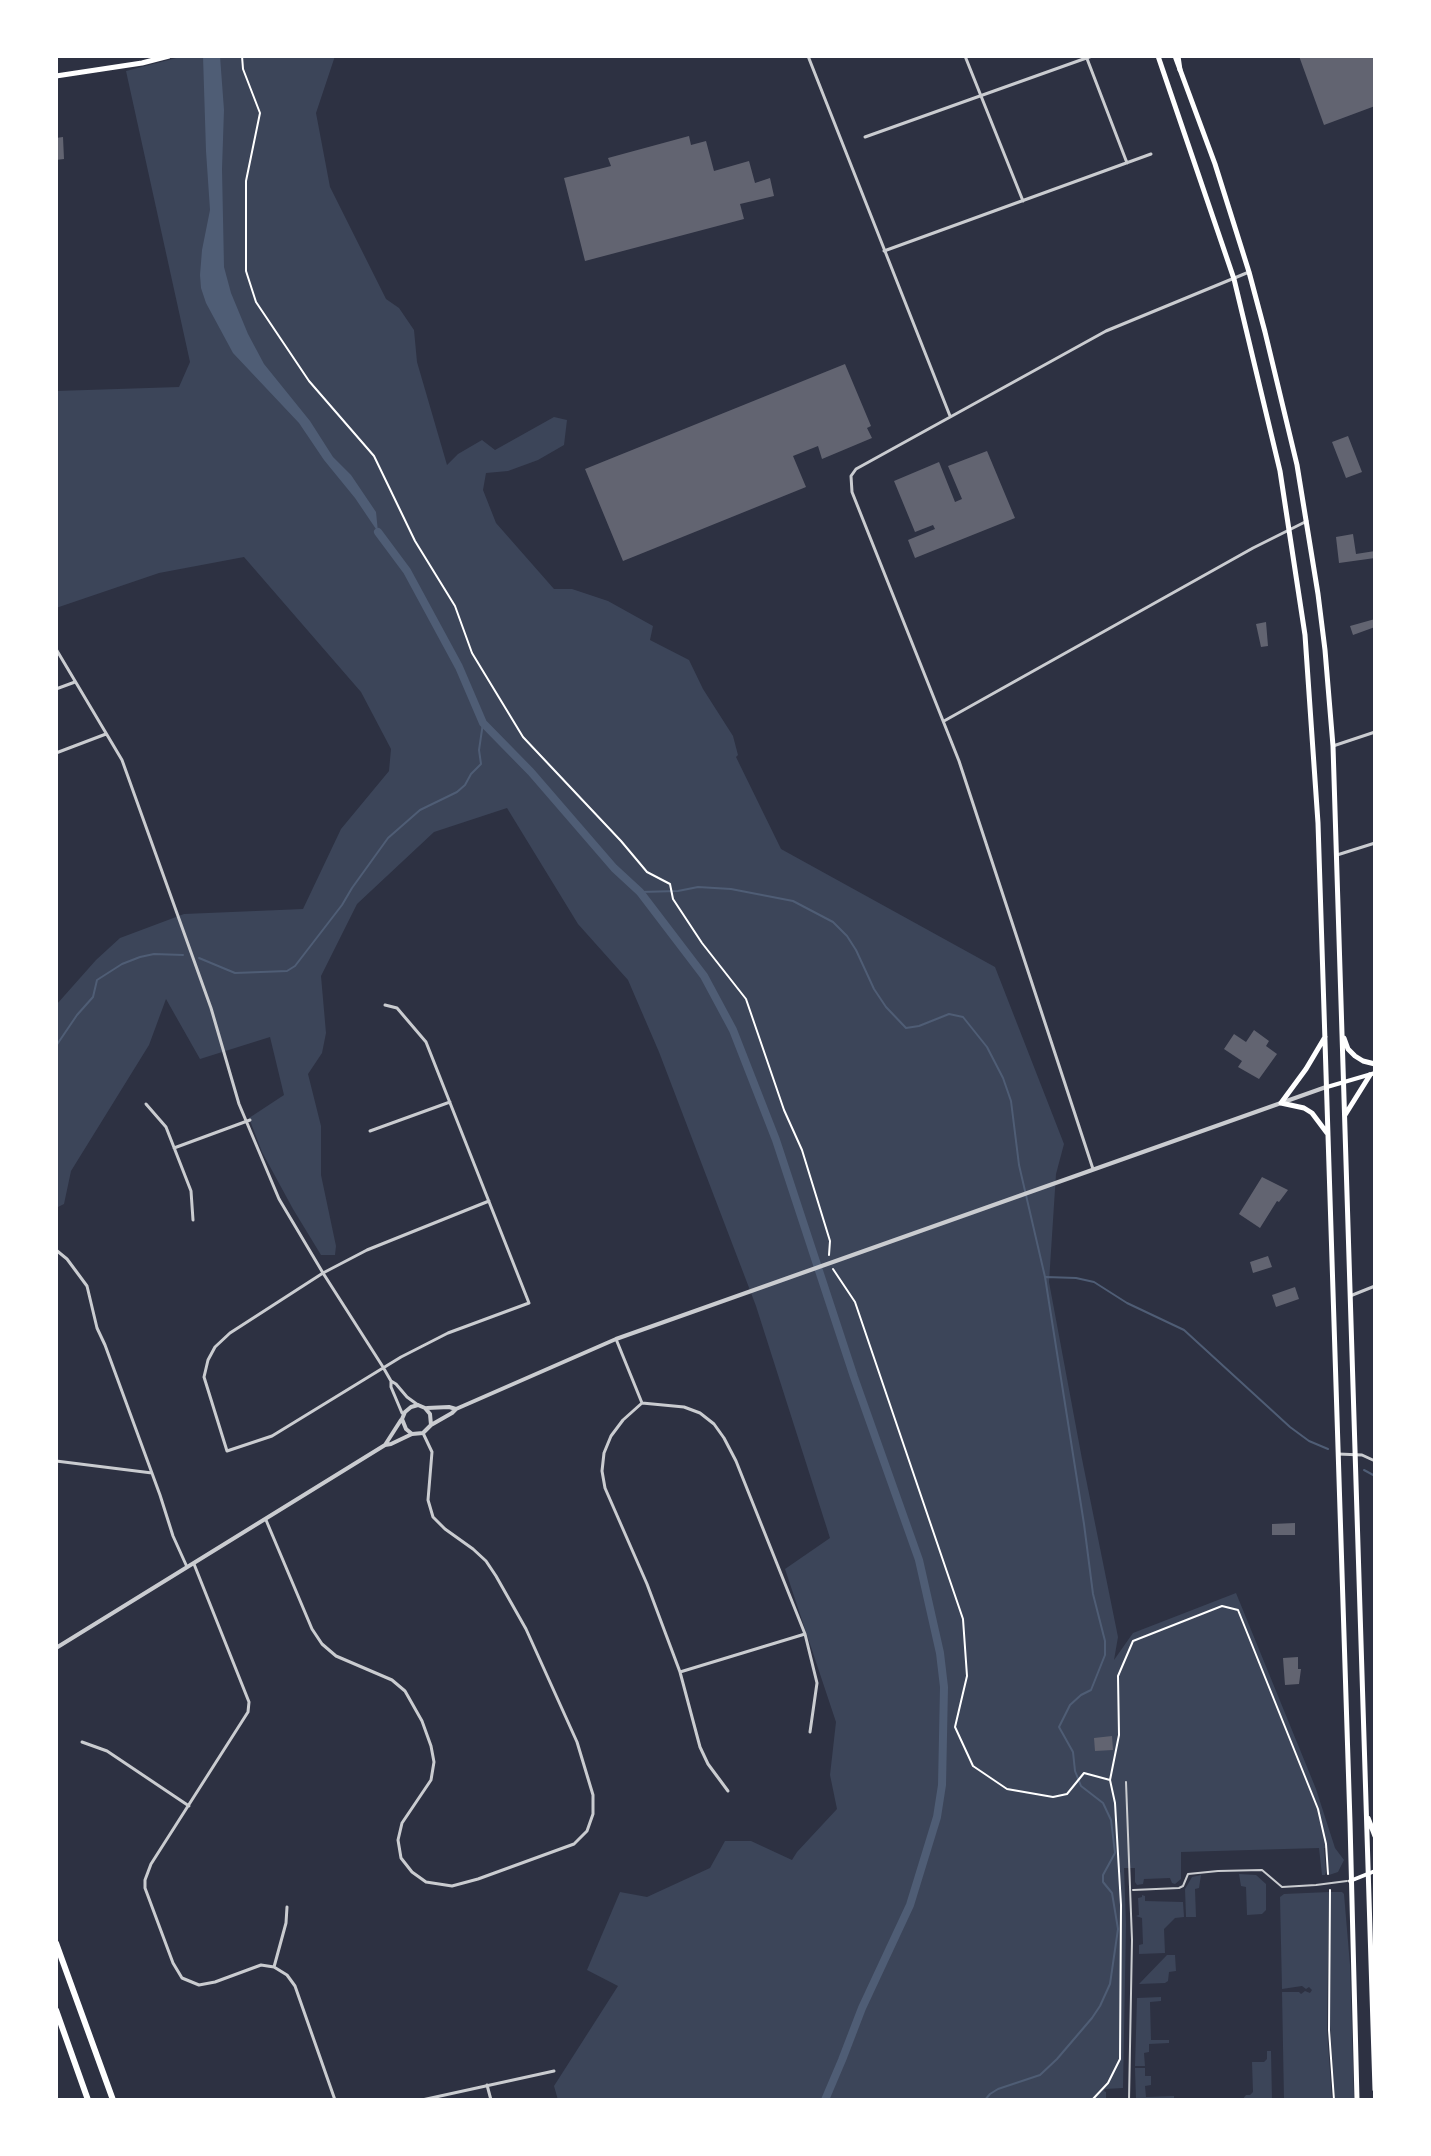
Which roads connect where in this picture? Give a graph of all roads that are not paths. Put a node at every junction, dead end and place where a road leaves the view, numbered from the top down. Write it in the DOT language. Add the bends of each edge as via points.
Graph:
graph roads {
  1 [pos="169,56"];
  2 [pos="808,56"];
  3 [pos="965,56"];
  4 [pos="1092,56"];
  5 [pos="1158,56"];
  6 [pos="1177,56"];
  7 [pos="1086,57"];
  8 [pos="56,76"];
  9 [pos="980,95"];
  10 [pos="865,137"];
  11 [pos="1151,154"];
  12 [pos="1127,163"];
  13 [pos="1023,201"];
  14 [pos="884,251"];
  15 [pos="1249,272"];
  16 [pos="1234,279"];
  17 [pos="950,416"];
  18 [pos="1307,521"];
  19 [pos="1291,531"];
  20 [pos="56,649"];
  21 [pos="75,682"];
  22 [pos="56,689"];
  23 [pos="944,721"];
  24 [pos="1375,732"];
  25 [pos="106,734"];
  26 [pos="1333,746"];
  27 [pos="56,753"];
  28 [pos="1375,843"];
  29 [pos="1337,855"];
  30 [pos="385,1005"];
  31 [pos="1342,1035"];
  32 [pos="1326,1036"];
  33 [pos="1375,1064"];
  34 [pos="1372,1074"];
  35 [pos="1343,1083"];
  36 [pos="1327,1087"];
  37 [pos="450,1102"];
  38 [pos="1281,1103"];
  39 [pos="146,1104"];
  40 [pos="1344,1116"];
  41 [pos="248,1121"];
  42 [pos="370,1131"];
  43 [pos="1329,1135"];
  44 [pos="173,1148"];
  45 [pos="1093,1169"];
  46 [pos="489,1201"];
  47 [pos="193,1220"];
  48 [pos="56,1250"];
  49 [pos="323,1273"];
  50 [pos="1375,1286"];
  51 [pos="1350,1296"];
  52 [pos="616,1339"];
  53 [pos="383,1367"];
  54 [pos="391,1381"];
  55 [pos="642,1403"];
  56 [pos="418,1405"];
  57 [pos="424,1408"];
  58 [pos="456,1409"];
  59 [pos="403,1417"];
  60 [pos="431,1425"];
  61 [pos="423,1433"];
  62 [pos="412,1434"];
  63 [pos="385,1445"];
  64 [pos="1338,1454"];
  65 [pos="1355,1455"];
  66 [pos="56,1461"];
  67 [pos="1375,1461"];
  68 [pos="152,1473"];
  69 [pos="265,1518"];
  70 [pos="194,1564"];
  71 [pos="187,1567"];
  72 [pos="805,1634"];
  73 [pos="56,1648"];
  74 [pos="680,1672"];
  75 [pos="810,1732"];
  76 [pos="82,1742"];
  77 [pos="1126,1782"];
  78 [pos="728,1791"];
  79 [pos="189,1806"];
  80 [pos="1367,1814"];
  81 [pos="1375,1836"];
  82 [pos="1372,1871"];
  83 [pos="1350,1881"];
  84 [pos="1131,1890"];
  85 [pos="1375,1895"];
  86 [pos="1369,1903"];
  87 [pos="287,1907"];
  88 [pos="56,1943"];
  89 [pos="274,1967"];
  90 [pos="56,2010"];
  91 [pos="554,2071"];
  92 [pos="487,2085"];
  93 [pos="1375,2090"];
  94 [pos="88,2100"];
  95 [pos="113,2100"];
  96 [pos="335,2100"];
  97 [pos="422,2100"];
  98 [pos="491,2100"];
  99 [pos="1129,2100"];
  100 [pos="1357,2100"];
  1 -- 8 [label="main road"];
  2 -- 14 [label="street"];
  3 -- 9 [label="street"];
  4 -- 7 [label="street"];
  5 -- 16 [label="main road"];
  6 -- 15 [label="main road"];
  7 -- 9 [label="street"];
  7 -- 12 [label="street"];
  9 -- 10 [label="street"];
  9 -- 13 [label="street"];
  11 -- 12 [label="street"];
  12 -- 13 [label="street"];
  13 -- 14 [label="street"];
  14 -- 17 [label="street"];
  15 -- 16 [label="street"];
  15 -- 18 [label="main road"];
  16 -- 17 [label="street" via="1106,331"];
  16 -- 19 [label="main road"];
  17 -- 23 [label="street" via="851,476 852,492"];
  18 -- 19 [label="street"];
  18 -- 26 [label="main road"];
  19 -- 23 [label="street"];
  19 -- 32 [label="main road" via="1311,700"];
  20 -- 21 [label="street"];
  21 -- 22 [label="street"];
  21 -- 25 [label="street"];
  23 -- 45 [label="street"];
  24 -- 26 [label="street"];
  25 -- 27 [label="street"];
  25 -- 41 [label="street" via="122,760 174,901"];
  26 -- 29 [label="main road"];
  28 -- 29 [label="street"];
  29 -- 31 [label="main road"];
  30 -- 37 [label="street" via="397,1008 426,1042"];
  31 -- 33 [label="main road" via="1355,1056"];
  31 -- 35 [label="main road"];
  32 -- 36 [label="main road"];
  32 -- 38 [label="main road"];
  34 -- 35 [label="main road"];
  34 -- 40 [label="main road"];
  35 -- 36 [label="main road"];
  35 -- 40 [label="main road"];
  36 -- 38 [label="street"];
  36 -- 43 [label="main road"];
  37 -- 42 [label="street"];
  37 -- 46 [label="street"];
  38 -- 43 [label="main road" via="1312,1113"];
  38 -- 45 [label="street"];
  39 -- 44 [label="street" via="166,1127"];
  40 -- 51 [label="main road"];
  41 -- 44 [label="street"];
  41 -- 49 [label="street" via="279,1199"];
  43 -- 64 [label="main road"];
  44 -- 47 [label="street" via="191,1191"];
  45 -- 52 [label="street"];
  46 -- 49 [label="street"];
  46 -- 53 [label="street" via="529,1303 448,1333"];
  48 -- 68 [label="street" via="87,1286 97,1328"];
  49 -- 53 [label="street"];
  49 -- 53 [label="street" via="215,1347 204,1377 227,1451 272,1436"];
  50 -- 51 [label="street"];
  51 -- 65 [label="main road"];
  52 -- 55 [label="street"];
  52 -- 58 [label="street"];
  53 -- 54 [label="street"];
  54 -- 56 [label="street"];
  54 -- 59 [label="street"];
  55 -- 72 [label="street" via="700,1413 724,1438"];
  55 -- 74 [label="street" via="611,1436 602,1471"];
  56 -- 57 [label="street"];
  56 -- 59 [label="street"];
  57 -- 58 [label="street"];
  57 -- 60 [label="street"];
  58 -- 60 [label="street"];
  59 -- 62 [label="street"];
  59 -- 63 [label="street"];
  60 -- 61 [label="street"];
  61 -- 62 [label="street"];
  61 -- 69 [label="street" via="432,1452 428,1500 433,1517 486,1561 496,1576 577,1742 593,1795 593,1814 587,1831 574,1844 452,1886 426,1882 412,1872 401,1858 398,1840 402,1823 431,1780 434,1762 422,1721 392,1680 336,1656 322,1644"];
  62 -- 63 [label="street"];
  63 -- 69 [label="street"];
  64 -- 65 [label="street"];
  64 -- 83 [label="main road"];
  65 -- 67 [label="street"];
  65 -- 80 [label="main road"];
  66 -- 68 [label="street"];
  68 -- 71 [label="street"];
  69 -- 70 [label="street"];
  70 -- 71 [label="street"];
  70 -- 79 [label="street" via="249,1702 248,1712"];
  71 -- 73 [label="street"];
  72 -- 74 [label="street"];
  72 -- 75 [label="street" via="817,1683"];
  74 -- 78 [label="street" via="700,1747"];
  76 -- 79 [label="street" via="107,1751"];
  77 -- 84 [label="lane"];
  79 -- 89 [label="street" via="145,1880 173,1963 182,1978 199,1985 261,1965"];
  80 -- 81 [label="main road"];
  80 -- 82 [label="main road"];
  82 -- 83 [label="main road"];
  82 -- 86 [label="main road"];
  83 -- 84 [label="lane" via="1282,1887 1262,1870 1218,1871 1188,1874 1179,1888"];
  83 -- 100 [label="main road"];
  84 -- 99 [label="lane"];
  85 -- 86 [label="main road"];
  86 -- 93 [label="main road"];
  87 -- 89 [label="street"];
  88 -- 95 [label="highway"];
  89 -- 96 [label="street" via="295,1986"];
  90 -- 94 [label="highway"];
  91 -- 92 [label="street"];
  92 -- 97 [label="street"];
  92 -- 98 [label="street"];
}
